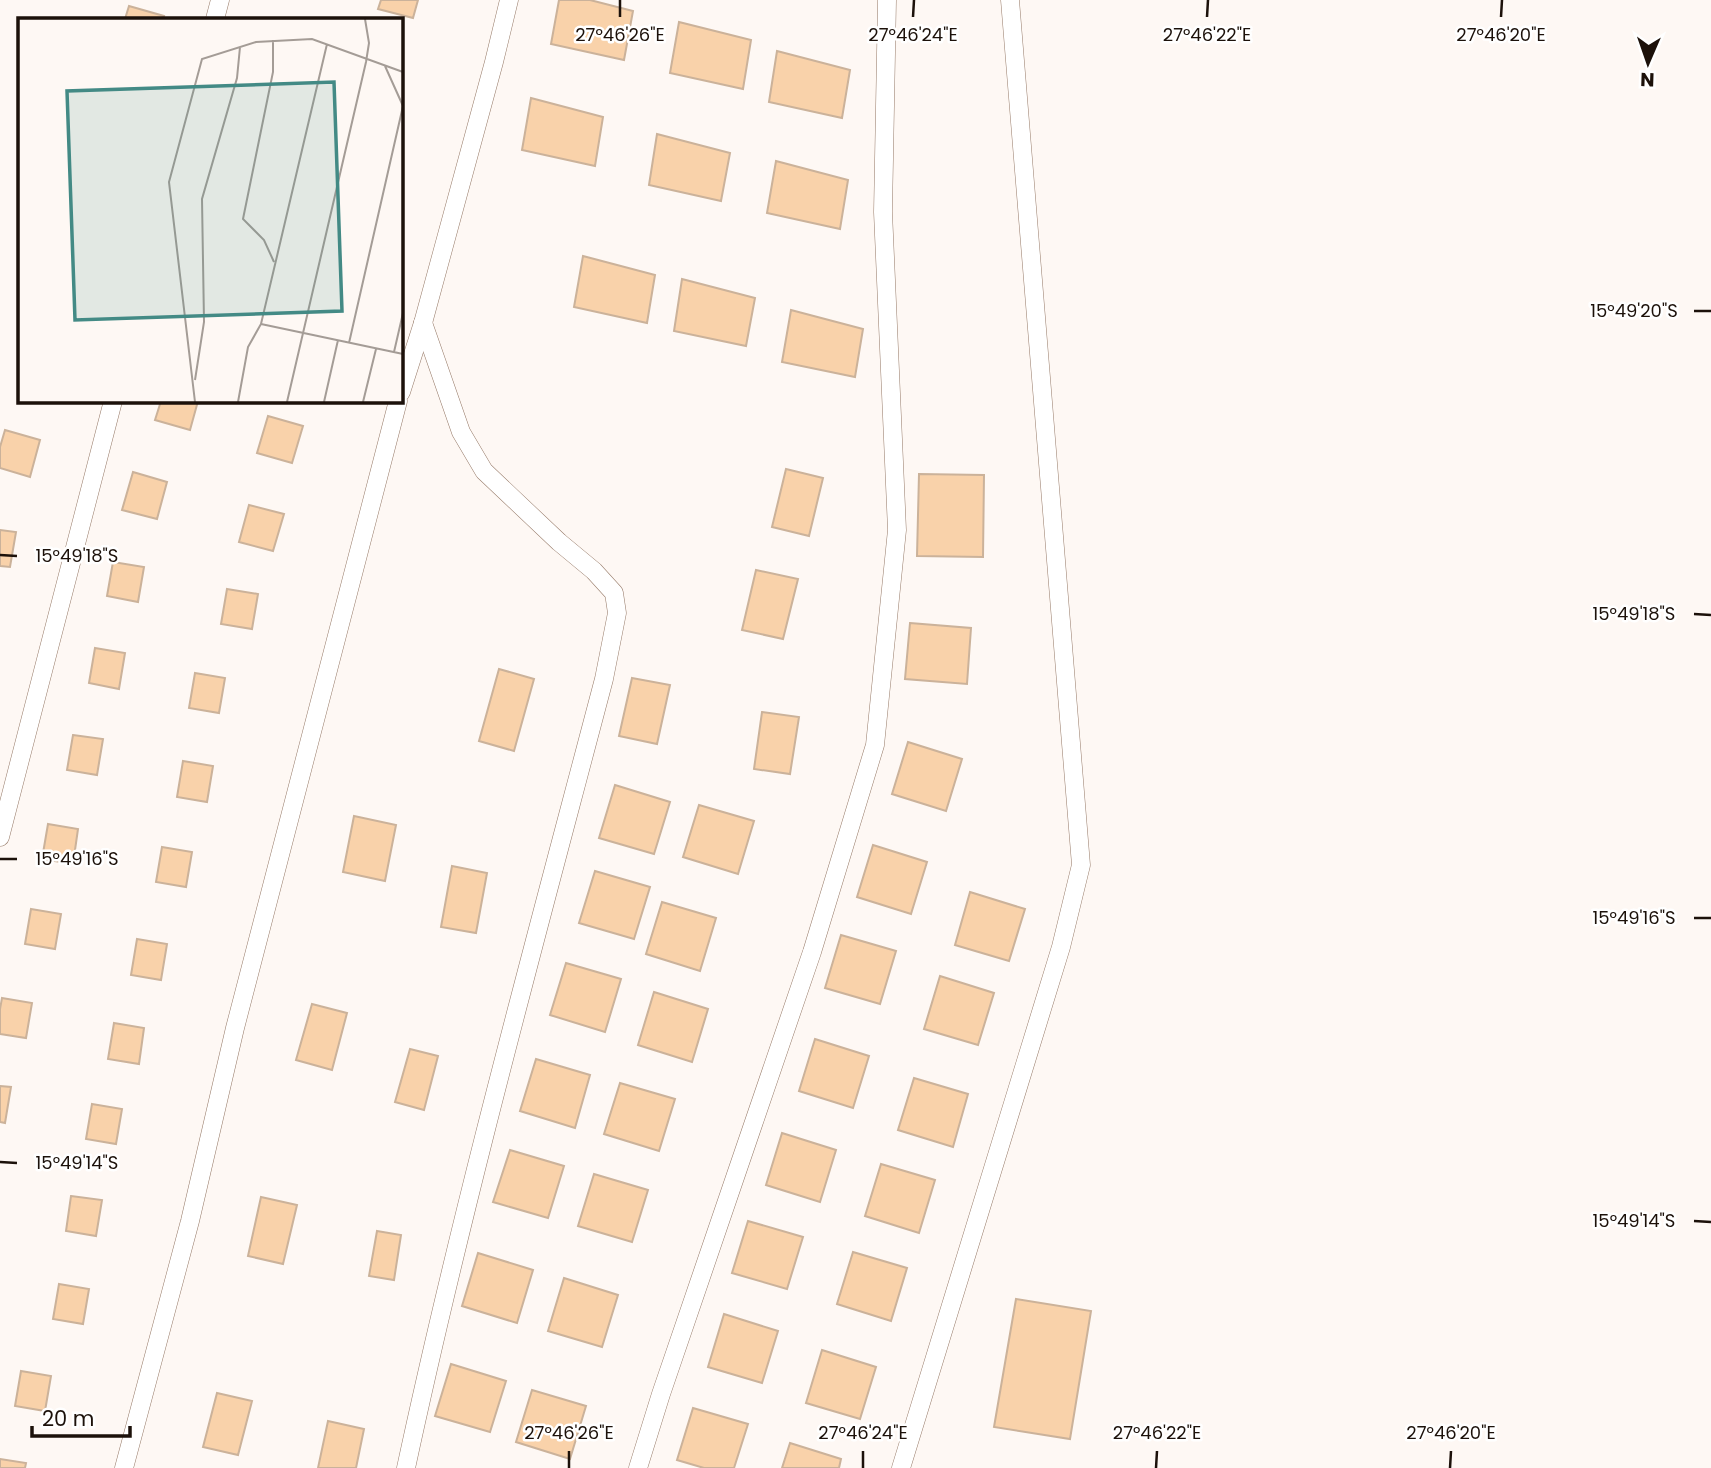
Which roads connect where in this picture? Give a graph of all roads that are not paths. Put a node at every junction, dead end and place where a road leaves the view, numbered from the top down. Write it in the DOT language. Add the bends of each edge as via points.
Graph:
graph roads {
  1 [pos="220,0"];
  2 [pos="509,0"];
  3 [pos="887,0"];
  4 [pos="1010,0"];
  5 [pos="215,18"];
  6 [pos="423,323"];
  7 [pos="402,389"];
  8 [pos="113,402"];
  9 [pos="398,402"];
  10 [pos="0,837"];
  11 [pos="124,1468"];
  12 [pos="406,1468"];
  13 [pos="638,1468"];
  14 [pos="901,1468"];
  1 -- 5 [label="lane"];
  2 -- 6 [label="lane"];
  3 -- 13 [label="lane" via="883,212 897,530 875,744 812,951"];
  4 -- 14 [label="lane" via="1081,865 1057,960"];
  6 -- 7 [label="lane"];
  6 -- 12 [label="lane" via="461,432 484,471 594,571 614,593 617,613 604,679 482,1145"];
  8 -- 10 [label="lane"];
  9 -- 11 [label="lane"];
}
